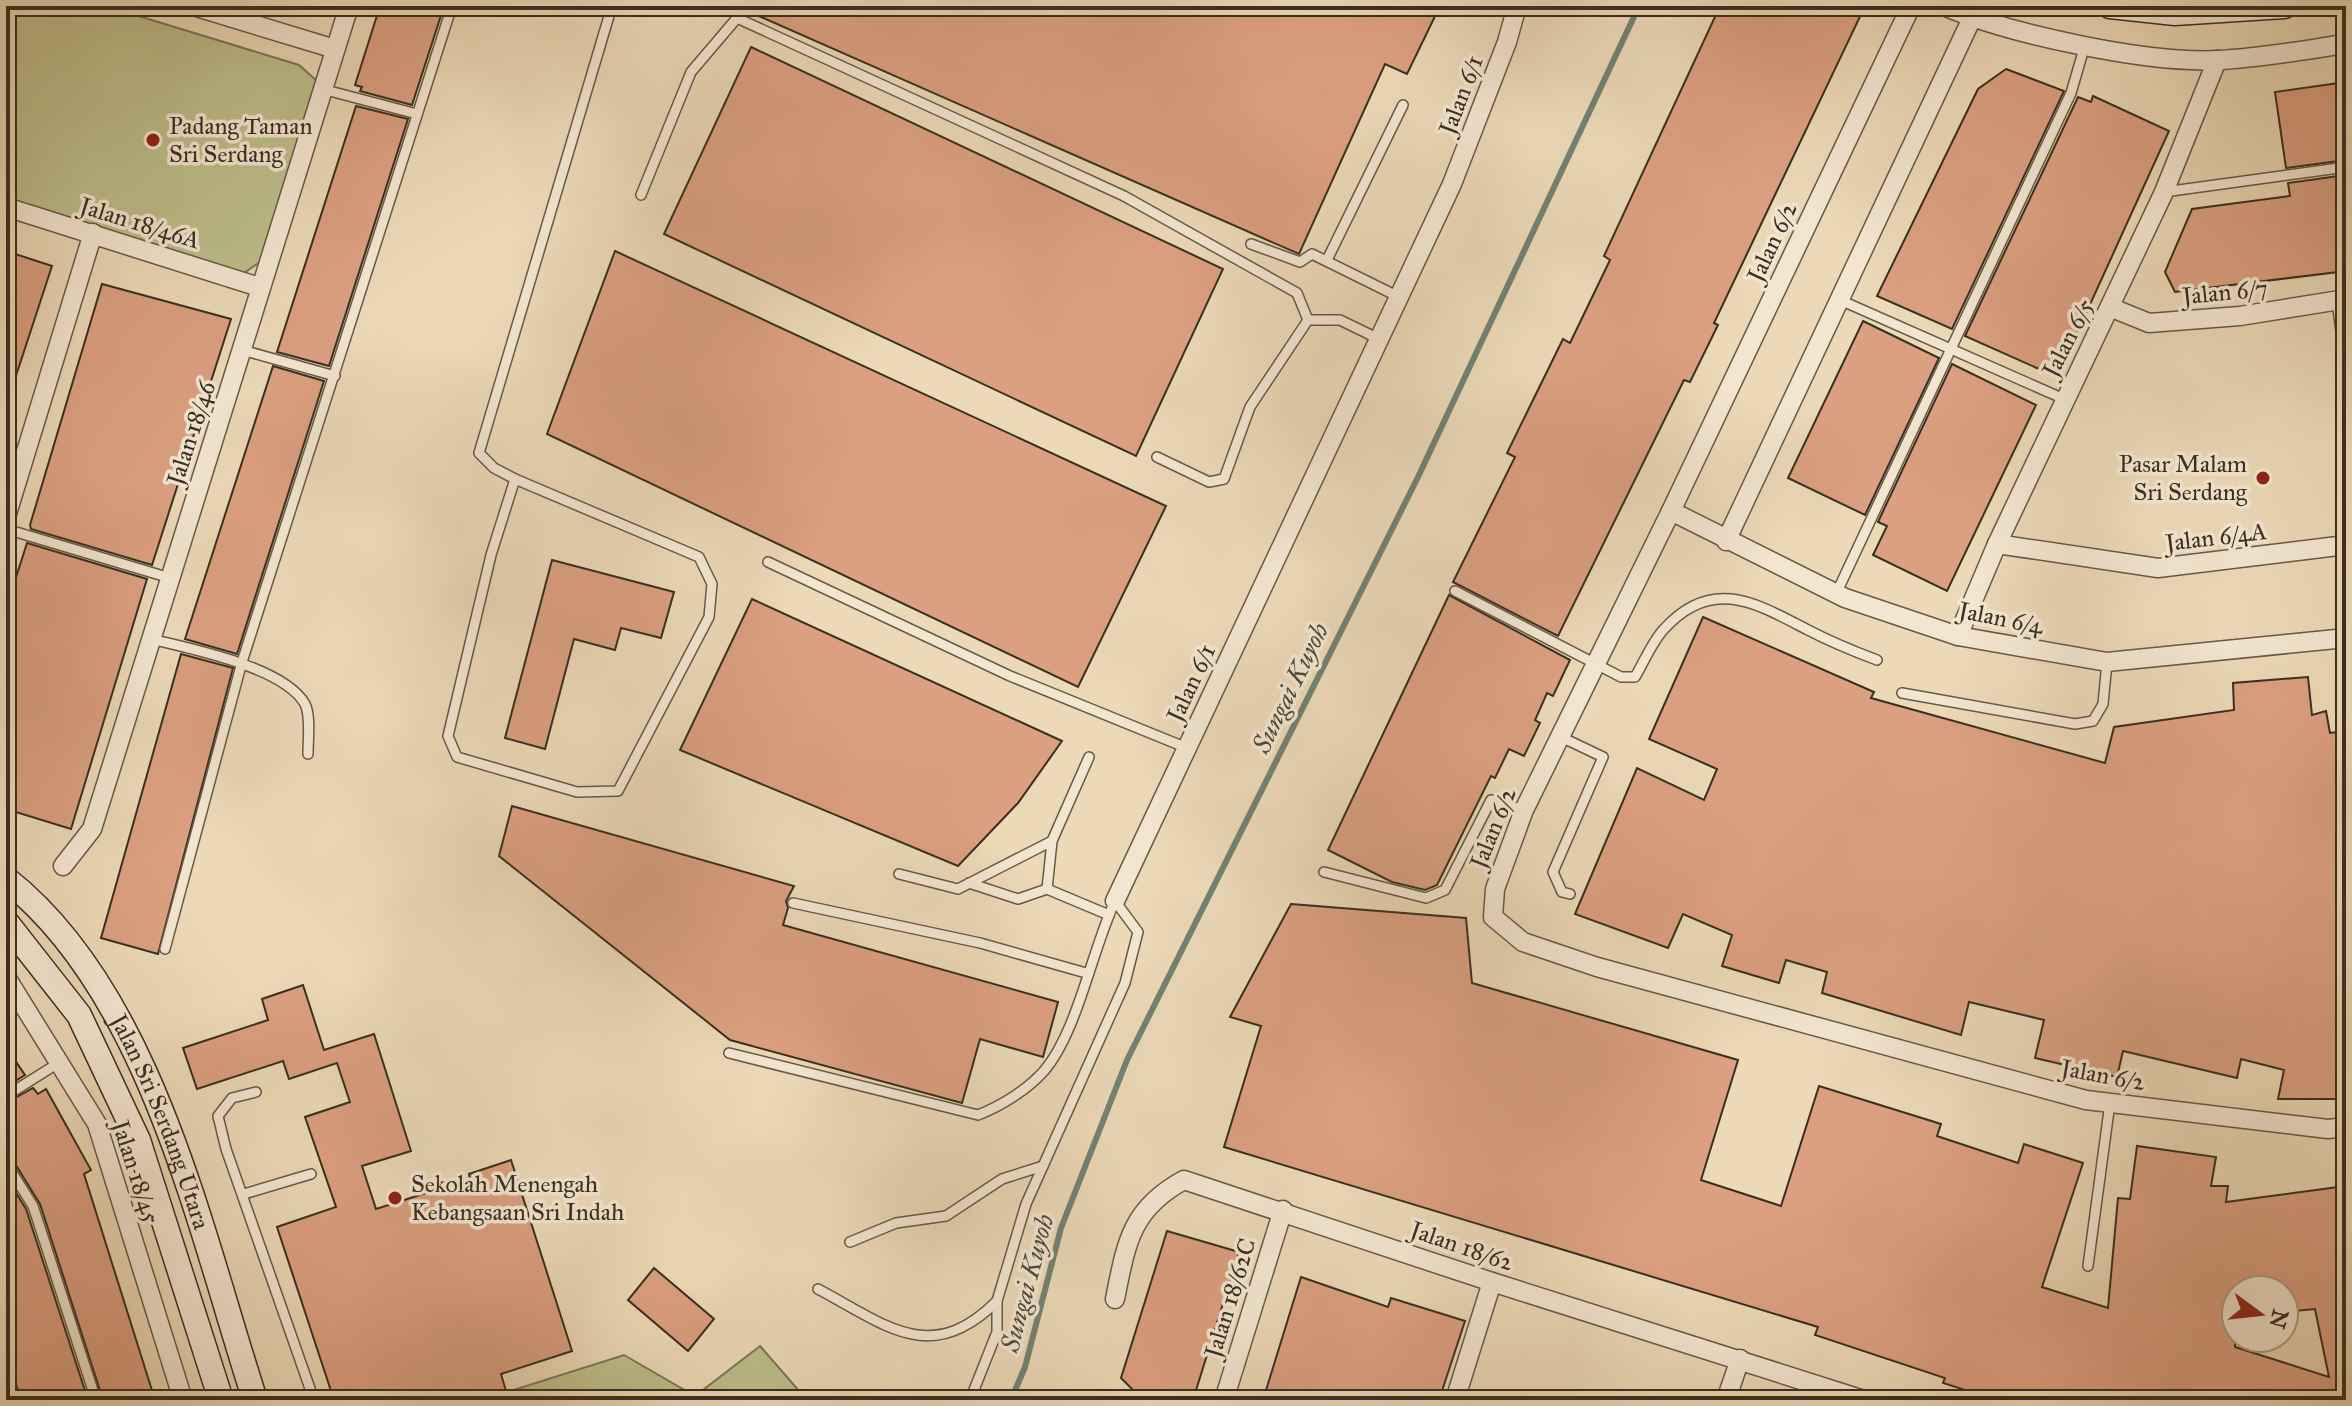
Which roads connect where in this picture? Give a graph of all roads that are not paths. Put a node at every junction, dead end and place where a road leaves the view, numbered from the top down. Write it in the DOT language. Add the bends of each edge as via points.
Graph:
graph roads {
  1 [pos="193,6"];
  2 [pos="349,6"];
  3 [pos="452,6"];
  4 [pos="612,6"];
  5 [pos="1517,6"];
  6 [pos="1911,6"];
  7 [pos="1944,6"];
  8 [pos="2110,6"];
  9 [pos="2284,6"];
  10 [pos="251,14"];
  11 [pos="1972,18"];
  12 [pos="2346,44"];
  13 [pos="2085,45"];
  14 [pos="335,49"];
  15 [pos="2217,60"];
  16 [pos="322,89"];
  17 [pos="1403,105"];
  18 [pos="417,114"];
  19 [pos="2346,167"];
  20 [pos="2164,192"];
  21 [pos="641,195"];
  22 [pos="6,207"];
  23 [pos="93,233"];
  24 [pos="1251,244"];
  25 [pos="1327,260"];
  26 [pos="259,287"];
  27 [pos="1399,297"];
  28 [pos="1840,300"];
  29 [pos="2341,300"];
  30 [pos="2112,308"];
  31 [pos="1308,320"];
  32 [pos="1379,339"];
  33 [pos="1950,347"];
  34 [pos="242,350"];
  35 [pos="2346,369"];
  36 [pos="335,376"];
  37 [pos="2064,399"];
  38 [pos="1157,457"];
  39 [pos="515,479"];
  40 [pos="11,485"];
  41 [pos="1671,511"];
  42 [pos="6,517"];
  43 [pos="6,529"];
  44 [pos="1726,541"];
  45 [pos="1997,544"];
  46 [pos="2346,545"];
  47 [pos="768,562"];
  48 [pos="170,578"];
  49 [pos="1455,591"];
  50 [pos="1836,594"];
  51 [pos="1958,636"];
  52 [pos="2346,638"];
  53 [pos="151,639"];
  54 [pos="1877,660"];
  55 [pos="242,662"];
  56 [pos="1595,662"];
  57 [pos="2107,662"];
  58 [pos="1902,693"];
  59 [pos="1561,737"];
  60 [pos="1187,748"];
  61 [pos="308,754"];
  62 [pos="1089,757"];
  63 [pos="1524,810"];
  64 [pos="1052,841"];
  65 [pos="63,866"];
  66 [pos="1324,872"];
  67 [pos="899,874"];
  68 [pos="6,879"];
  69 [pos="969,883"];
  70 [pos="1047,889"];
  71 [pos="1570,894"];
  72 [pos="793,903"];
  73 [pos="1112,908"];
  74 [pos="6,922"];
  75 [pos="165,949"];
  76 [pos="1086,973"];
  77 [pos="6,977"];
  78 [pos="729,1053"];
  79 [pos="60,1062"];
  80 [pos="256,1092"];
  81 [pos="6,1096"];
  82 [pos="2110,1103"];
  83 [pos="2346,1127"];
  84 [pos="6,1163"];
  85 [pos="1043,1166"];
  86 [pos="311,1174"];
  87 [pos="244,1194"];
  88 [pos="1283,1210"];
  89 [pos="850,1242"];
  90 [pos="2088,1266"];
  91 [pos="1492,1282"];
  92 [pos="818,1289"];
  93 [pos="1115,1299"];
  94 [pos="997,1301"];
  95 [pos="1740,1359"];
  96 [pos="96,1400"];
  97 [pos="183,1400"];
  98 [pos="221,1400"];
  99 [pos="255,1400"];
  100 [pos="314,1400"];
  101 [pos="970,1400"];
  102 [pos="1224,1400"];
  103 [pos="1455,1400"];
  104 [pos="1726,1400"];
  105 [pos="1864,1400"];
  1 -- 10 [label="street"];
  2 -- 14 [label="street, Jalan 18/46"];
  3 -- 18 [label="lane"];
  4 -- 39 [label="lane" via="479,453"];
  5 -- 27 [label="street, Jalan 6/1" via="1452,184"];
  6 -- 41 [label="street, Jalan 6/2"];
  7 -- 11 [label="street"];
  8 -- 9 [label="street" via="2175,13"];
  10 -- 14 [label="street"];
  11 -- 13 [label="street"];
  11 -- 28 [label="street"];
  12 -- 15 [label="street"];
  13 -- 15 [label="street"];
  13 -- 33 [label="lane" via="2071,93"];
  14 -- 16 [label="street, Jalan 18/46"];
  15 -- 20 [label="street, Jalan 6/5"];
  16 -- 18 [label="lane"];
  16 -- 26 [label="street, Jalan 18/46"];
  17 -- 25 [label="lane"];
  18 -- 36 [label="lane"];
  19 -- 20 [label="lane"];
  20 -- 30 [label="street, Jalan 6/5"];
  21 -- 31 [label="lane" via="691,72 737,18 1124,196 1297,293"];
  22 -- 23 [label="street, Jalan 18/46A"];
  23 -- 26 [label="street, Jalan 18/46A"];
  23 -- 40 [label="street"];
  24 -- 25 [label="lane" via="1300,262 1312,254"];
  25 -- 27 [label="lane"];
  26 -- 34 [label="street, Jalan 18/46"];
  27 -- 32 [label="street, Jalan 6/1"];
  28 -- 33 [label="lane"];
  28 -- 44 [label="street"];
  29 -- 30 [label="street, Jalan 6/7" via="2149,323"];
  29 -- 35 [label="lane"];
  30 -- 37 [label="street, Jalan 6/5"];
  31 -- 32 [label="lane" via="1340,320"];
  31 -- 38 [label="lane" via="1250,407 1224,479 1209,482"];
  32 -- 60 [label="street, Jalan 6/1"];
  33 -- 37 [label="lane"];
  33 -- 50 [label="lane"];
  34 -- 36 [label="lane"];
  34 -- 48 [label="street, Jalan 18/46"];
  36 -- 55 [label="lane"];
  37 -- 45 [label="street, Jalan 6/5"];
  39 -- 39 [label="lane" via="699,557 712,584 709,617 618,791 577,792 457,757 448,736 491,555"];
  40 -- 42 [label="street"];
  41 -- 44 [label="street, Jalan 6/4"];
  41 -- 56 [label="street, Jalan 6/2"];
  43 -- 48 [label="lane"];
  44 -- 50 [label="street, Jalan 6/4"];
  45 -- 46 [label="street, Jalan 6/4A" via="2158,568"];
  45 -- 51 [label="street, Jalan 6/5"];
  47 -- 60 [label="lane" via="1010,676"];
  48 -- 53 [label="street, Jalan 18/46"];
  49 -- 56 [label="lane"];
  50 -- 51 [label="street, Jalan 6/4"];
  51 -- 57 [label="street, Jalan 6/4"];
  52 -- 57 [label="street, Jalan 6/4"];
  53 -- 55 [label="lane"];
  53 -- 65 [label="street, Jalan 18/46" via="92,829"];
  54 -- 56 [label="lane" via="1752,601 1716,597 1693,604 1663,630 1635,677 1621,677"];
  55 -- 61 [label="lane" via="297,693 307,707"];
  55 -- 75 [label="lane"];
  56 -- 59 [label="street, Jalan 6/2"];
  57 -- 58 [label="lane" via="2103,704 2093,721 2075,724"];
  59 -- 63 [label="street, Jalan 6/2"];
  59 -- 71 [label="lane" via="1603,757 1553,872 1562,892"];
  60 -- 73 [label="street, Jalan 6/1"];
  62 -- 64 [label="lane"];
  63 -- 66 [label="lane" via="1491,800 1445,890 1435,897"];
  63 -- 82 [label="street, Jalan 6/2" via="1495,889 1493,917 1523,942 1597,967"];
  64 -- 69 [label="lane"];
  64 -- 70 [label="lane"];
  67 -- 69 [label="lane" via="958,889"];
  68 -- 99 [label="street, Jalan Sri Serdang Utara" via="34,903 81,959 123,1025 169,1133"];
  69 -- 70 [label="lane" via="1018,899"];
  70 -- 73 [label="lane"];
  72 -- 76 [label="lane" via="980,943"];
  73 -- 76 [label="lane, Jalan 6/1"];
  73 -- 85 [label="lane" via="1138,932 1125,983"];
  74 -- 98 [label="street, Jalan Sri Serdang Utara" via="79,1015 138,1140"];
  76 -- 78 [label="lane, Jalan 6/1" via="1069,1024 1044,1071 1000,1106 978,1115"];
  77 -- 79 [label="street, Jalan 18/45"];
  79 -- 81 [label="lane"];
  79 -- 97 [label="street, Jalan 18/45" via="97,1124"];
  80 -- 87 [label="lane" via="232,1098 218,1116"];
  82 -- 83 [label="street, Jalan 6/2"];
  82 -- 90 [label="lane"];
  84 -- 96 [label="lane" via="33,1206"];
  85 -- 89 [label="lane" via="1002,1179 946,1216 896,1223"];
  85 -- 94 [label="lane"];
  86 -- 87 [label="lane"];
  87 -- 100 [label="lane"];
  88 -- 91 [label="street, Jalan 18/62"];
  88 -- 93 [label="street, Jalan 18/62" via="1184,1180 1168,1189 1127,1237"];
  88 -- 102 [label="street, Jalan 18/62C"];
  91 -- 95 [label="street, Jalan 18/62"];
  91 -- 103 [label="street"];
  92 -- 94 [label="lane" via="902,1334 950,1336"];
  94 -- 101 [label="lane" via="997,1332"];
  95 -- 104 [label="street"];
  95 -- 105 [label="street, Jalan 18/62"];
}
